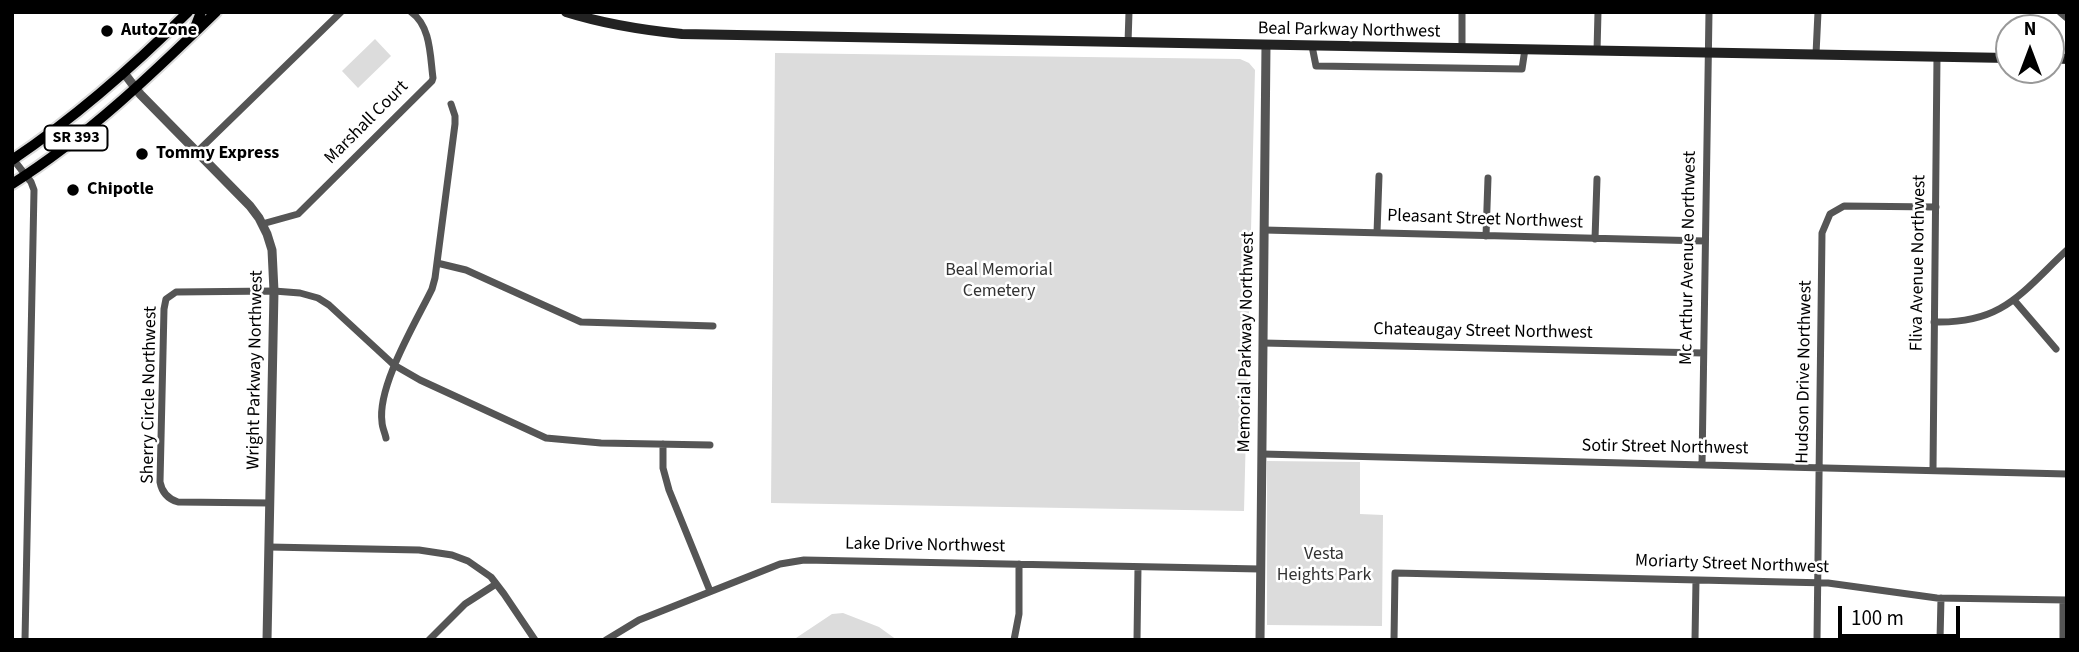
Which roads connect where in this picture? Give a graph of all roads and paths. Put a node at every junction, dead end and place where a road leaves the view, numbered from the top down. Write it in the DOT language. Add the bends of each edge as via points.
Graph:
graph roads {
  1 [pos="188,12"];
  2 [pos="201,12"];
  3 [pos="216,12"];
  4 [pos="341,12"];
  5 [pos="411,12"];
  6 [pos="566,12"];
  7 [pos="1129,12"];
  8 [pos="1462,12"];
  9 [pos="1598,12"];
  10 [pos="1709,12"];
  11 [pos="1818,12"];
  12 [pos="2060,12"];
  13 [pos="599,17"];
  14 [pos="2067,18"];
  15 [pos="189,38"];
  16 [pos="1128,43"];
  17 [pos="1266,45"];
  18 [pos="1312,46"];
  19 [pos="1462,48"];
  20 [pos="1525,49"];
  21 [pos="1597,51"];
  22 [pos="1708,53"];
  23 [pos="1816,54"];
  24 [pos="1937,57"];
  25 [pos="1995,58"];
  26 [pos="124,74"];
  27 [pos="136,89"];
  28 [pos="451,104"];
  29 [pos="197,152"];
  30 [pos="13,160"];
  31 [pos="26,175"];
  32 [pos="1379,176"];
  33 [pos="1488,178"];
  34 [pos="1597,179"];
  35 [pos="12,184"];
  36 [pos="1936,207"];
  37 [pos="262,224"];
  38 [pos="1264,230"];
  39 [pos="1377,233"];
  40 [pos="1486,236"];
  41 [pos="1595,239"];
  42 [pos="1704,242"];
  43 [pos="2067,250"];
  44 [pos="437,263"];
  45 [pos="274,291"];
  46 [pos="2014,300"];
  47 [pos="1934,322"];
  48 [pos="713,326"];
  49 [pos="1263,343"];
  50 [pos="2056,349"];
  51 [pos="1703,353"];
  52 [pos="394,365"];
  53 [pos="387,438"];
  54 [pos="663,444"];
  55 [pos="710,444"];
  56 [pos="1262,454"];
  57 [pos="1702,465"];
  58 [pos="1820,467"];
  59 [pos="1933,470"];
  60 [pos="2067,474"];
  61 [pos="270,503"];
  62 [pos="269,547"];
  63 [pos="1019,564"];
  64 [pos="1138,567"];
  65 [pos="1261,569"];
  66 [pos="1696,580"];
  67 [pos="1818,583"];
  68 [pos="496,584"];
  69 [pos="710,591"];
  70 [pos="1941,598"];
  71 [pos="2065,600"];
  72 [pos="25,640"];
  73 [pos="267,640"];
  74 [pos="429,640"];
  75 [pos="535,640"];
  76 [pos="607,640"];
  77 [pos="1014,640"];
  78 [pos="1137,640"];
  79 [pos="1260,640"];
  80 [pos="1394,640"];
  81 [pos="1695,640"];
  82 [pos="1817,640"];
  83 [pos="1940,640"];
  84 [pos="2063,640"];
  1 -- 26 [label="main road, SR 393"];
  2 -- 15 [label="main road"];
  3 -- 15 [label="main road, SR 393"];
  4 -- 29 [label="street"];
  5 -- 37 [label="street, Marshall Court" via="428,36 432,80 298,214"];
  6 -- 13 [label="main road, Beal Parkway Northwest"];
  7 -- 16 [label="street"];
  8 -- 19 [label="street"];
  9 -- 21 [label="street"];
  10 -- 22 [label="street, Mc Arthur Avenue Northwest"];
  11 -- 23 [label="street"];
  12 -- 14 [label="street"];
  13 -- 16 [label="main road, Beal Parkway Northwest" via="643,30 682,34"];
  15 -- 27 [label="main road, SR 393"];
  16 -- 17 [label="main road, Beal Parkway Northwest"];
  17 -- 18 [label="main road, Beal Parkway Northwest"];
  17 -- 38 [label="street, Memorial Parkway Northwest"];
  18 -- 19 [label="main road, Beal Parkway Northwest"];
  18 -- 20 [label="street" via="1316,66 1522,69"];
  19 -- 20 [label="main road, Beal Parkway Northwest"];
  20 -- 21 [label="main road, Beal Parkway Northwest"];
  21 -- 22 [label="main road, Beal Parkway Northwest"];
  22 -- 23 [label="main road, Beal Parkway Northwest"];
  22 -- 42 [label="street, Mc Arthur Avenue Northwest"];
  23 -- 24 [label="main road, Beal Parkway Northwest"];
  24 -- 25 [label="main road, Beal Parkway Northwest"];
  24 -- 36 [label="street, Fliva Avenue Northwest"];
  26 -- 27 [label="street, Wright Parkway Northwest"];
  26 -- 30 [label="main road, SR 393"];
  27 -- 29 [label="street, Wright Parkway Northwest"];
  27 -- 31 [label="main road, SR 393"];
  28 -- 44 [label="street" via="455,124"];
  29 -- 37 [label="street, Wright Parkway Northwest"];
  30 -- 31 [label="street"];
  31 -- 35 [label="main road, SR 393"];
  31 -- 72 [label="street" via="34,190"];
  32 -- 39 [label="street"];
  33 -- 40 [label="street"];
  34 -- 41 [label="street"];
  36 -- 47 [label="street, Fliva Avenue Northwest"];
  36 -- 58 [label="street, Hudson Drive Northwest" via="1844,206 1830,214 1825,224"];
  37 -- 45 [label="street, Wright Parkway Northwest" via="272,250"];
  38 -- 39 [label="street, Pleasant Street Northwest"];
  38 -- 49 [label="street, Memorial Parkway Northwest"];
  39 -- 40 [label="street, Pleasant Street Northwest"];
  40 -- 41 [label="street, Pleasant Street Northwest"];
  41 -- 42 [label="street, Pleasant Street Northwest"];
  42 -- 51 [label="street, Mc Arthur Avenue Northwest"];
  43 -- 46 [label="street"];
  44 -- 48 [label="street" via="466,270 581,322"];
  44 -- 52 [label="street" via="432,289"];
  45 -- 52 [label="street" via="318,298"];
  45 -- 61 [label="street, Wright Parkway Northwest"];
  45 -- 61 [label="street, Sherry Circle Northwest" via="181,290 166,299 161,442 161,487 170,499"];
  46 -- 47 [label="street" via="1980,318"];
  46 -- 50 [label="street"];
  47 -- 59 [label="street, Fliva Avenue Northwest"];
  49 -- 51 [label="street, Chateaugay Street Northwest"];
  49 -- 56 [label="street, Memorial Parkway Northwest"];
  51 -- 57 [label="street, Mc Arthur Avenue Northwest"];
  52 -- 53 [label="street" via="383,401"];
  52 -- 54 [label="street" via="556,441"];
  54 -- 55 [label="street"];
  54 -- 69 [label="street" via="669,489"];
  56 -- 57 [label="street, Sotir Street Northwest"];
  56 -- 65 [label="street, Memorial Parkway Northwest"];
  57 -- 58 [label="street, Sotir Street Northwest"];
  58 -- 59 [label="street, Sotir Street Northwest"];
  58 -- 67 [label="street, Hudson Drive Northwest"];
  59 -- 60 [label="street, Sotir Street Northwest"];
  61 -- 62 [label="street, Wright Parkway Northwest"];
  62 -- 68 [label="street" via="440,552 468,561"];
  62 -- 73 [label="street, Wright Parkway Northwest"];
  63 -- 64 [label="street, Lake Drive Northwest"];
  63 -- 69 [label="street, Lake Drive Northwest" via="804,560 780,564"];
  63 -- 77 [label="street"];
  64 -- 65 [label="street, Lake Drive Northwest"];
  64 -- 78 [label="street"];
  65 -- 79 [label="street, Memorial Parkway Northwest"];
  66 -- 67 [label="street, Moriarty Street Northwest"];
  66 -- 80 [label="street, Moriarty Street Northwest" via="1395,573"];
  66 -- 81 [label="street"];
  67 -- 70 [label="street, Moriarty Street Northwest"];
  67 -- 82 [label="street, Hudson Drive Northwest"];
  68 -- 74 [label="street" via="465,604"];
  68 -- 75 [label="street"];
  69 -- 76 [label="street, Lake Drive Northwest" via="639,620"];
  70 -- 71 [label="street, Moriarty Street Northwest"];
  70 -- 83 [label="street"];
  71 -- 84 [label="street"];
}
